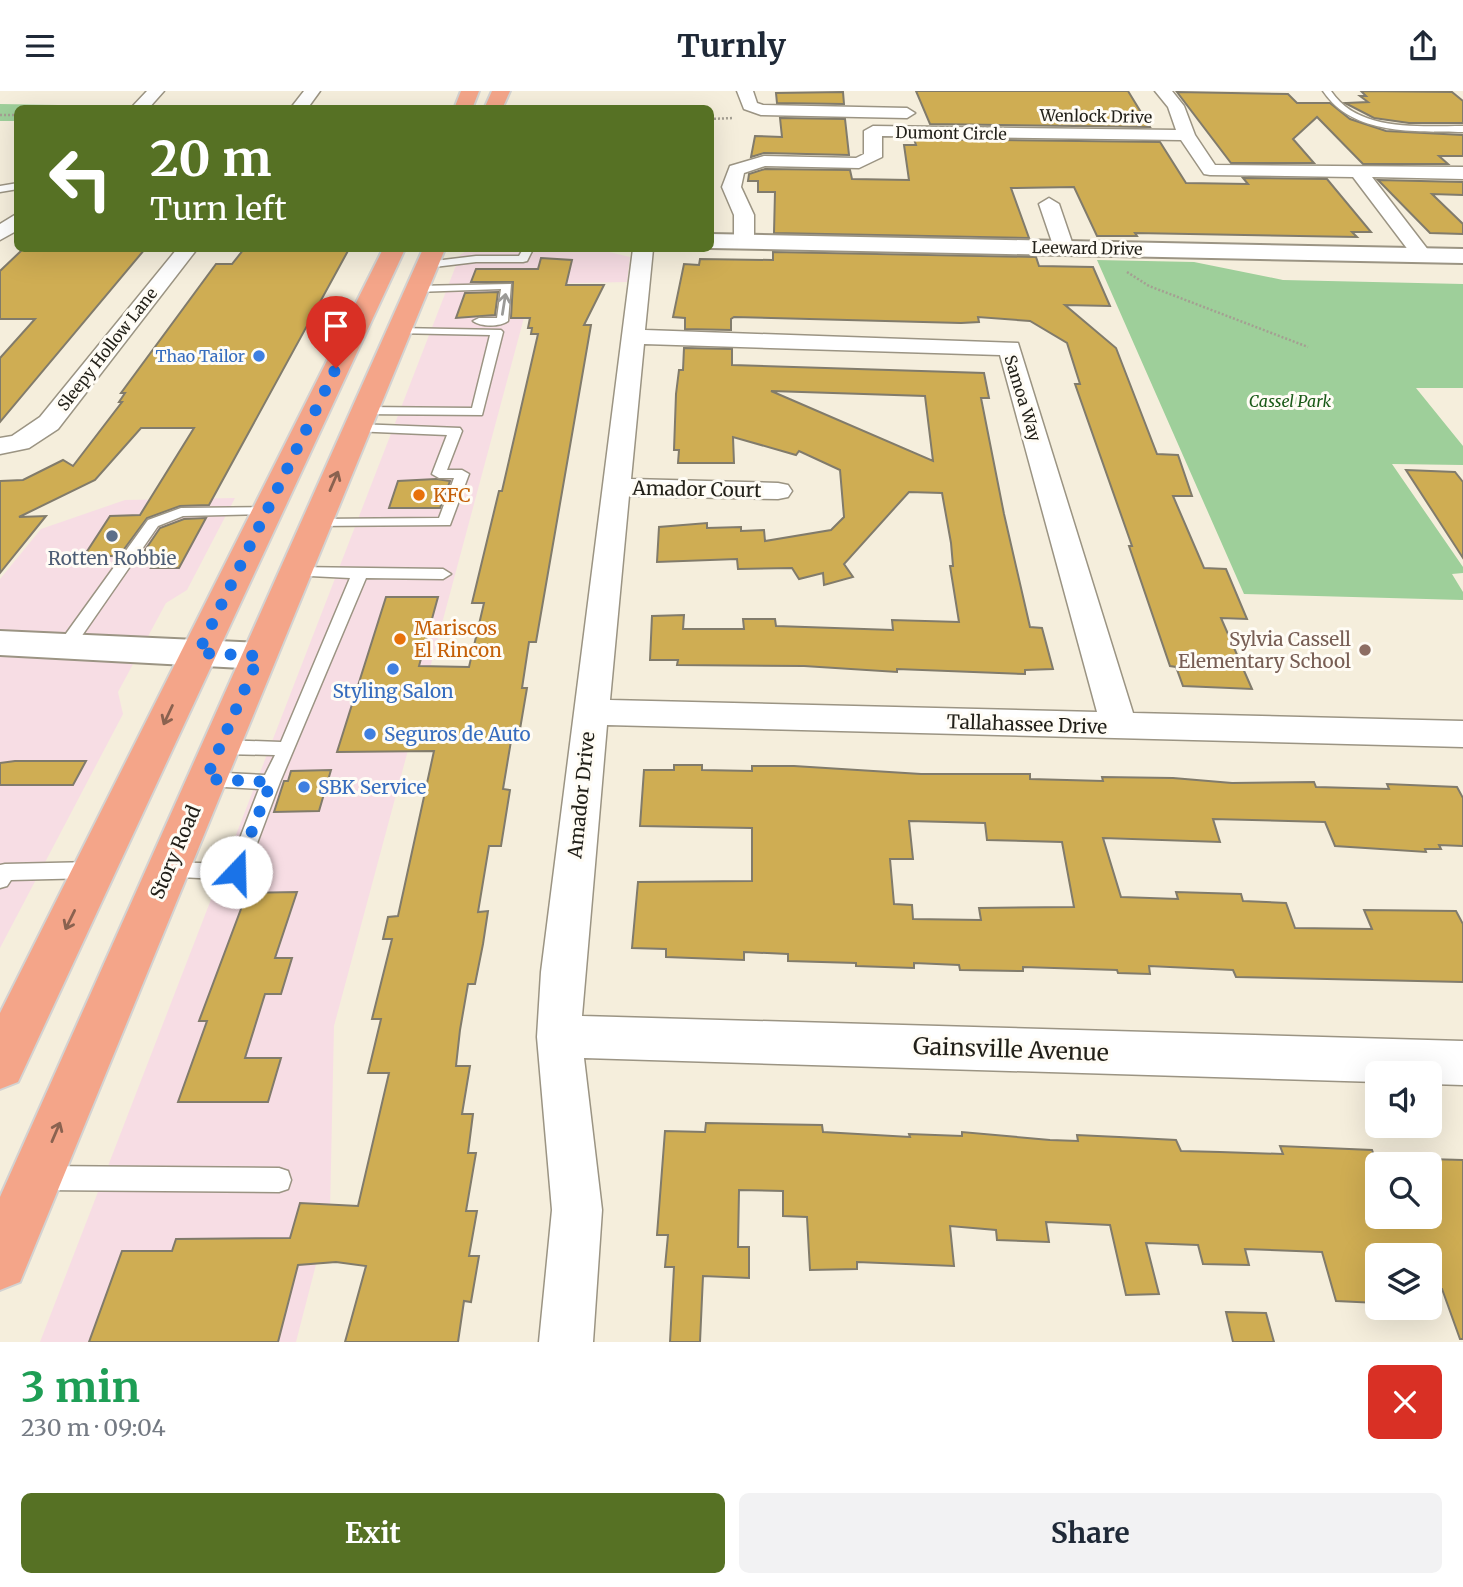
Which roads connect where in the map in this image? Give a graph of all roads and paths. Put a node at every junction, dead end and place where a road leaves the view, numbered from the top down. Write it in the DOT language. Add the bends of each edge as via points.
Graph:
graph roads {
  1 [pos="156,91"];
  2 [pos="312,91"];
  3 [pos="745,91"];
  4 [pos="1163,91"];
  5 [pos="1327,91"];
  6 [pos="142,105"];
  7 [pos="301,105"];
  8 [pos="926,113"];
  9 [pos="1463,129"];
  10 [pos="1186,135"];
  11 [pos="1359,173"];
  12 [pos="1463,173"];
  13 [pos="1049,204"];
  14 [pos="714,241"];
  15 [pos="744,242"];
  16 [pos="1064,248"];
  17 [pos="185,252"];
  18 [pos="393,252"];
  19 [pos="526,252"];
  20 [pos="643,252"];
  21 [pos="1422,255"];
  22 [pos="1463,256"];
  23 [pos="425,267"];
  24 [pos="1122,267"];
  25 [pos="400,326"];
  26 [pos="634,337"];
  27 [pos="1308,347"];
  28 [pos="360,420"];
  29 [pos="10,444"];
  30 [pos="617,487"];
  31 [pos="778,491"];
  32 [pos="267,511"];
  33 [pos="316,523"];
  34 [pos="295,572"];
  35 [pos="360,573"];
  36 [pos="443,574"];
  37 [pos="0,643"];
  38 [pos="66,646"];
  39 [pos="198,653"];
  40 [pos="259,656"];
  41 [pos="590,712"];
  42 [pos="1119,726"];
  43 [pos="1463,734"];
  44 [pos="287,749"];
  45 [pos="213,763"];
  46 [pos="271,782"];
  47 [pos="95,870"];
  48 [pos="167,870"];
  49 [pos="0,880"];
  50 [pos="559,1037"];
  51 [pos="5,1044"];
  52 [pos="1463,1063"];
  53 [pos="36,1178"];
  54 [pos="279,1180"];
  55 [pos="0,1262"];
  56 [pos="566,1342"];
  1 -- 6 [label="street"];
  2 -- 7 [label="street"];
  3 -- 8 [label="street" via="750,106 761,110 893,106"];
  4 -- 10 [label="street" via="1176,106 1171,117"];
  5 -- 9 [label="lane" via="1340,109 1362,120"];
  10 -- 11 [label="street" via="1210,170"];
  10 -- 15 [label="street, Dumont Circle" via="873,131 873,157 859,163 764,162 736,170 730,181 731,193 744,215"];
  11 -- 12 [label="street"];
  11 -- 21 [label="street"];
  13 -- 16 [label="street"];
  14 -- 15 [label="street, Leeward Drive"];
  15 -- 16 [label="street, Leeward Drive"];
  16 -- 21 [label="street, Leeward Drive"];
  17 -- 29 [label="street, Sleepy Hollow Lane" via="49,423"];
  18 -- 32 [label="main road"];
  19 -- 23 [label="lane" via="523,259 476,259"];
  20 -- 26 [label="street, Amador Drive"];
  21 -- 22 [label="street, Leeward Drive"];
  23 -- 25 [label="main road, Story Road"];
  25 -- 23 [label="lane, one-way" via="502,321 507,286"];
  24 -- 27 [label="path" via="1149,286"];
  25 -- 28 [label="main road, Story Road"];
  25 -- 28 [label="lane" via="497,332 477,412"];
  26 -- 30 [label="street, Amador Drive"];
  26 -- 42 [label="street, Samoa Way" via="1010,348"];
  33 -- 28 [label="main road, Story Road, one-way"];
  28 -- 33 [label="lane" via="455,431 439,474 463,474 445,522"];
  30 -- 31 [label="street, Amador Court"];
  30 -- 41 [label="street, Amador Drive"];
  32 -- 38 [label="lane" via="181,512 153,523"];
  32 -- 39 [label="main road"];
  33 -- 34 [label="main road, Story Road"];
  34 -- 35 [label="lane"];
  34 -- 40 [label="main road, Story Road"];
  35 -- 36 [label="lane"];
  35 -- 44 [label="lane"];
  37 -- 38 [label="street"];
  38 -- 39 [label="street"];
  39 -- 40 [label="street"];
  39 -- 47 [label="main road, one-way"];
  40 -- 45 [label="main road, Story Road"];
  41 -- 42 [label="street, Tallahassee Drive"];
  41 -- 50 [label="street, Amador Drive"];
  42 -- 43 [label="street, Tallahassee Drive"];
  44 -- 45 [label="lane"];
  44 -- 46 [label="lane"];
  45 -- 46 [label="lane"];
  45 -- 48 [label="main road, Story Road"];
  46 -- 48 [label="lane" via="236,872"];
  47 -- 49 [label="lane" via="5,872"];
  47 -- 51 [label="main road, one-way"];
  53 -- 48 [label="main road, Story Road, one-way"];
  50 -- 52 [label="street, Gainsville Avenue"];
  50 -- 56 [label="street, Amador Drive" via="577,1210"];
  53 -- 54 [label="lane"];
  53 -- 55 [label="main road, Story Road"];
}
